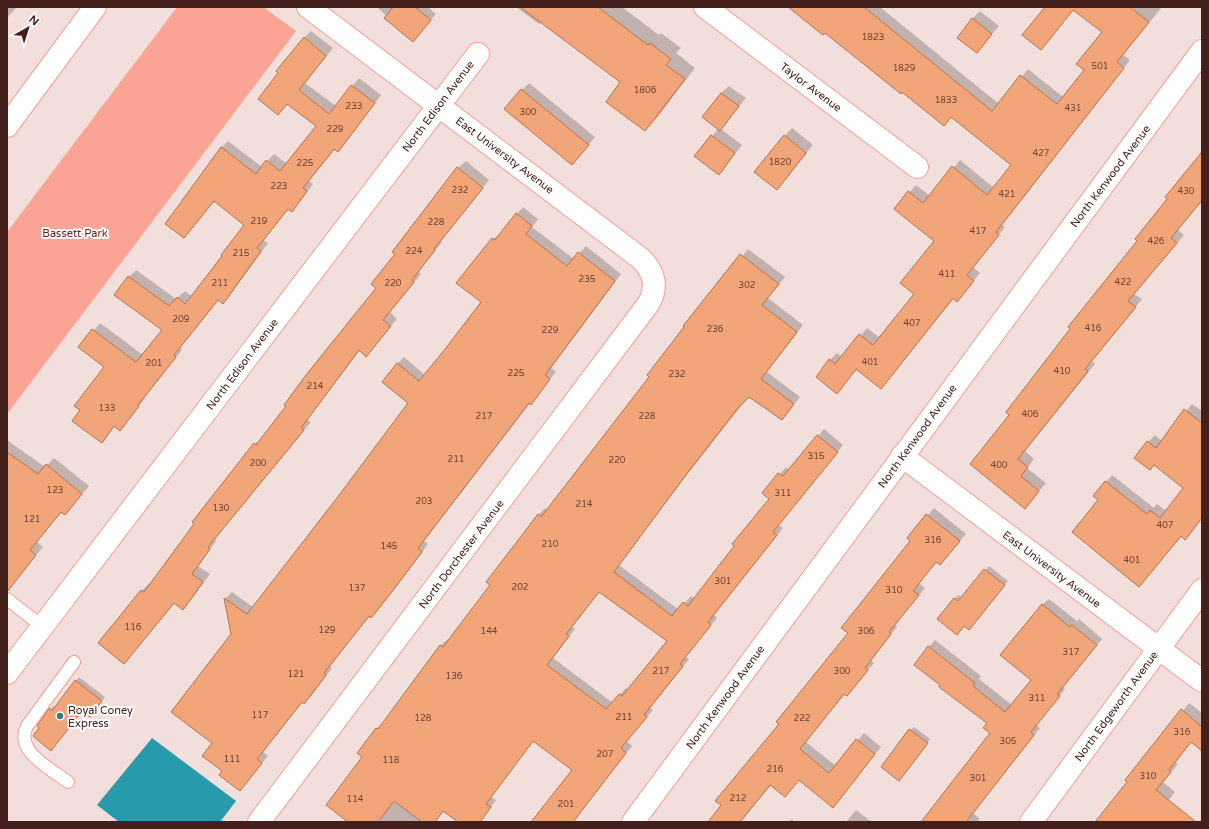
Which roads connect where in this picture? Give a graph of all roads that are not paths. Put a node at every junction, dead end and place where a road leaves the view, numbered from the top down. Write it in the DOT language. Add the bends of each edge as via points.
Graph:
graph roads {
  1 [pos="95,7"];
  2 [pos="308,7"];
  3 [pos="705,7"];
  4 [pos="1202,51"];
  5 [pos="478,54"];
  6 [pos="438,105"];
  7 [pos="7,126"];
  8 [pos="917,167"];
  9 [pos="654,282"];
  10 [pos="902,456"];
  11 [pos="1202,590"];
  12 [pos="7,599"];
  13 [pos="43,627"];
  14 [pos="1158,649"];
  15 [pos="74,662"];
  16 [pos="7,673"];
  17 [pos="1202,682"];
  18 [pos="68,782"];
  19 [pos="259,822"];
  20 [pos="633,822"];
  21 [pos="1031,822"];
  1 -- 7 [label="street"];
  2 -- 6 [label="street, East University Avenue"];
  3 -- 8 [label="street, Taylor Avenue"];
  4 -- 10 [label="street, North Kenwood Avenue"];
  5 -- 6 [label="street, North Edison Avenue"];
  6 -- 9 [label="street, East University Avenue" via="640,258 648,266"];
  6 -- 13 [label="street, North Edison Avenue"];
  9 -- 19 [label="street, North Dorchester Avenue" via="653,296 649,303"];
  10 -- 14 [label="street, East University Avenue"];
  10 -- 20 [label="street, North Kenwood Avenue"];
  11 -- 14 [label="street, North Edgeworth Avenue"];
  12 -- 13 [label="lane"];
  13 -- 16 [label="street, North Edison Avenue"];
  14 -- 17 [label="street, East University Avenue"];
  14 -- 21 [label="street, North Edgeworth Avenue"];
  15 -- 18 [label="lane" via="27,726 23,737 31,753"];
}
